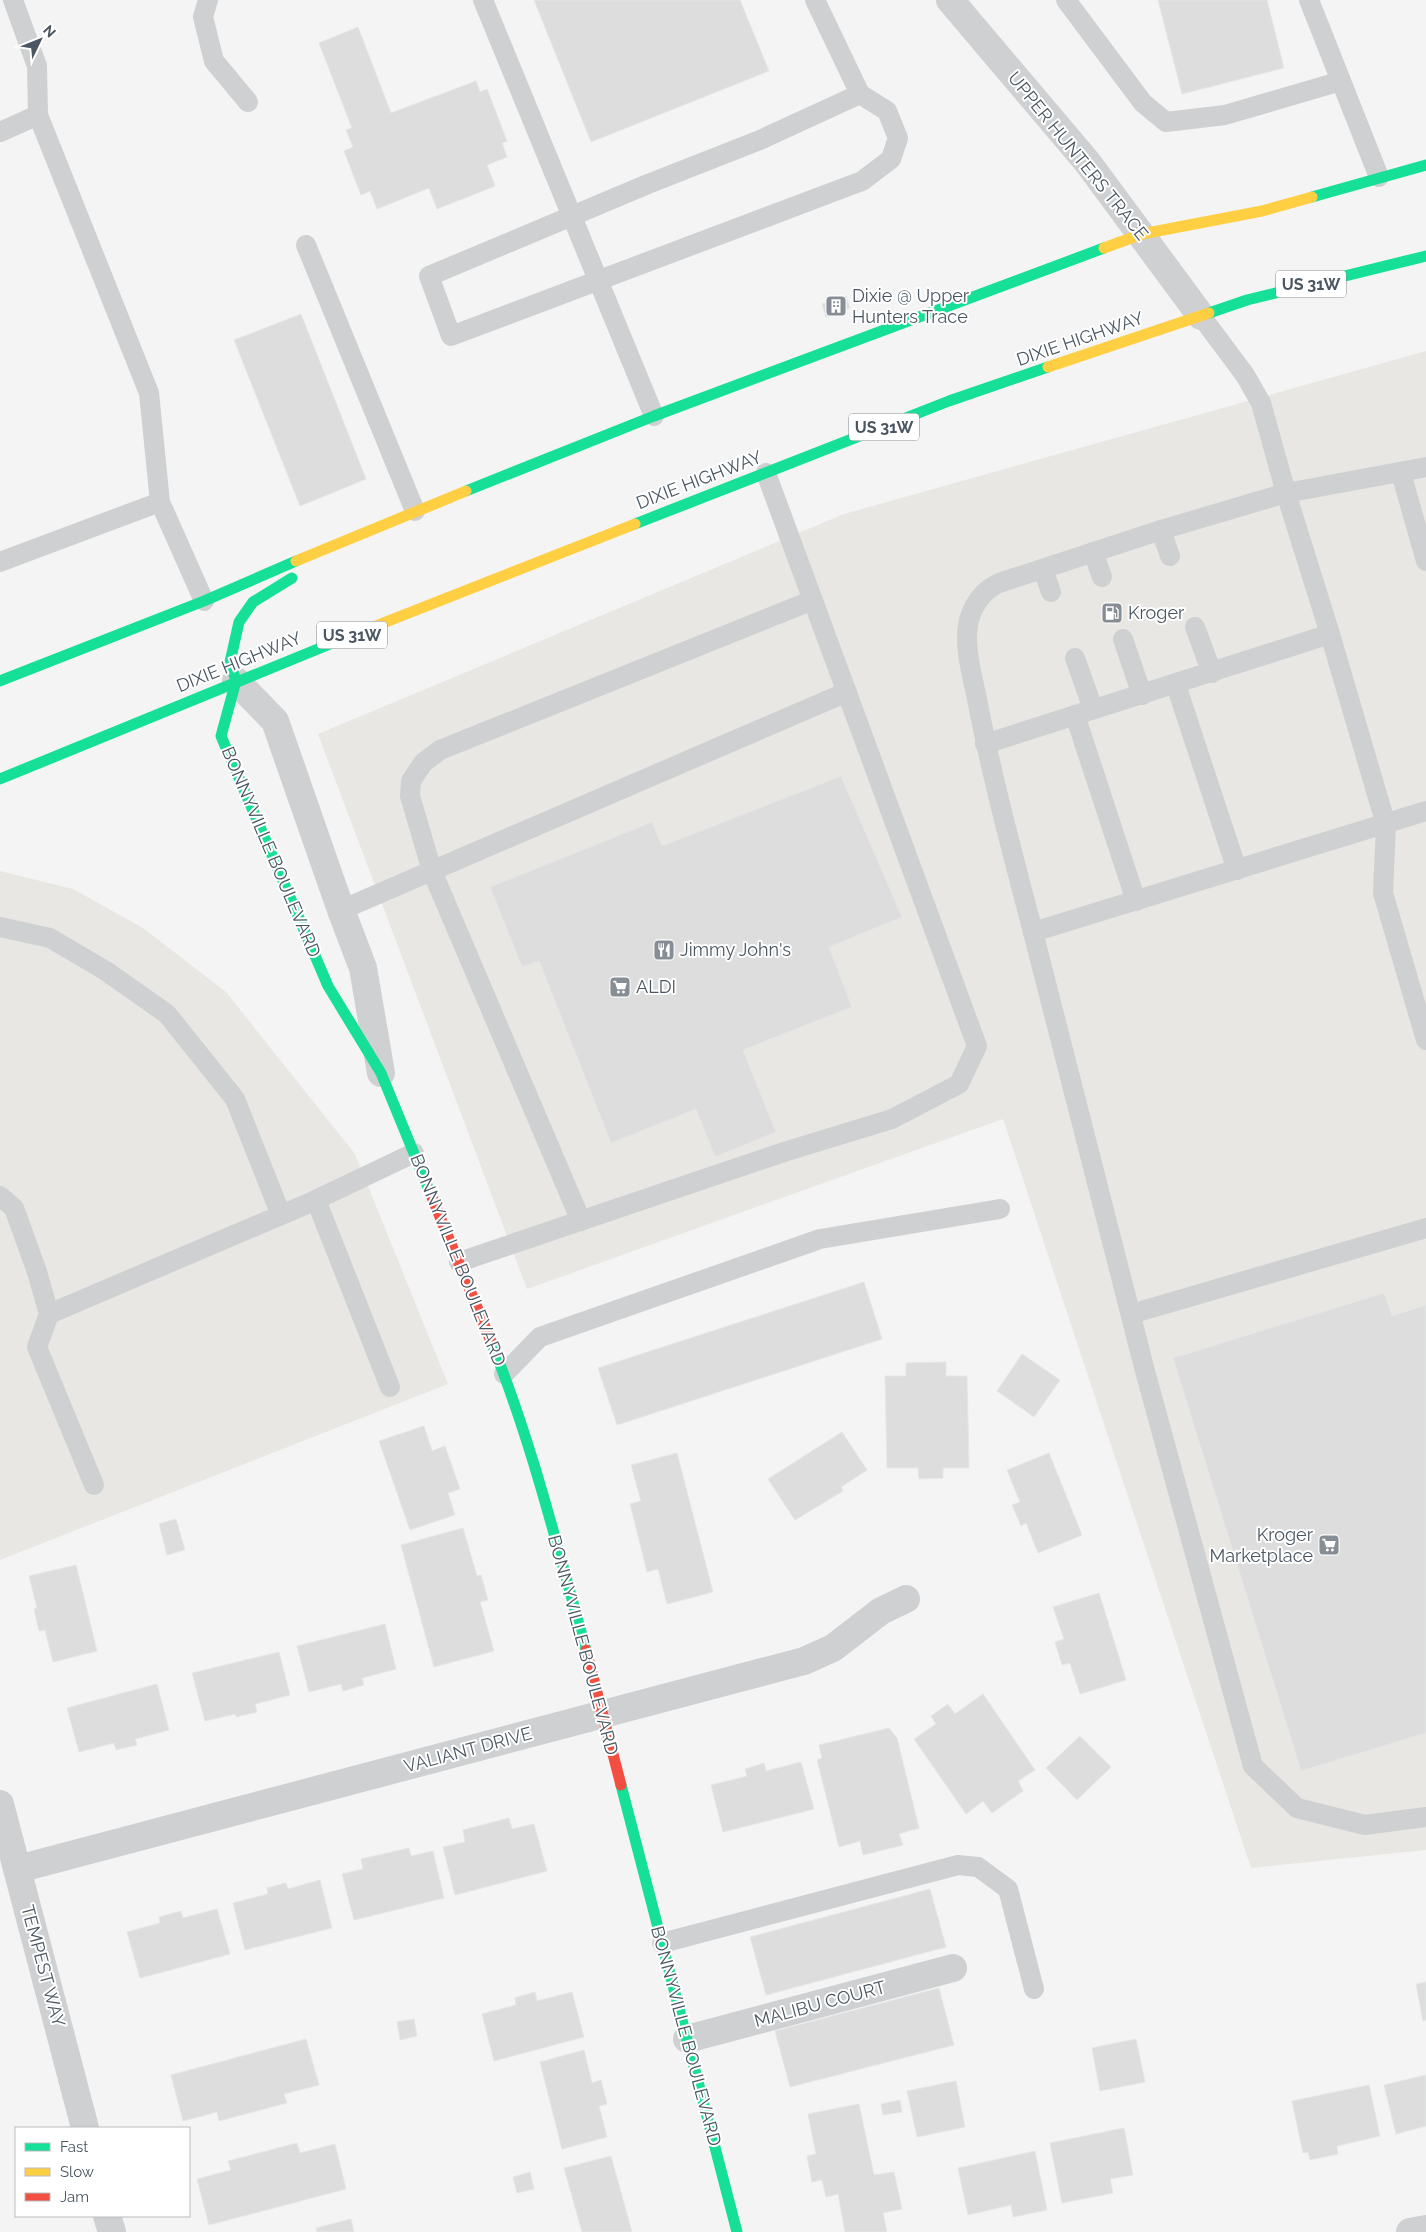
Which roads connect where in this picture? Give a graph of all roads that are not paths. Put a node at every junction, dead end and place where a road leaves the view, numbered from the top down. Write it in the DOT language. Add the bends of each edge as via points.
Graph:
graph roads {
  1 [pos="12,0"];
  2 [pos="208,0"];
  3 [pos="483,0"];
  4 [pos="815,0"];
  5 [pos="950,0"];
  6 [pos="1066,0"];
  7 [pos="1309,0"];
  8 [pos="1341,81"];
  9 [pos="860,94"];
  10 [pos="248,102"];
  11 [pos="38,116"];
  12 [pos="0,132"];
  13 [pos="1426,165"];
  14 [pos="1378,177"];
  15 [pos="572,216"];
  16 [pos="1142,234"];
  17 [pos="306,245"];
  18 [pos="1426,256"];
  19 [pos="598,279"];
  20 [pos="1200,316"];
  21 [pos="654,416"];
  22 [pos="1426,467"];
  23 [pos="766,473"];
  24 [pos="1401,473"];
  25 [pos="1286,493"];
  26 [pos="160,502"];
  27 [pos="415,511"];
  28 [pos="376,527"];
  29 [pos="1161,530"];
  30 [pos="1093,552"];
  31 [pos="1170,556"];
  32 [pos="1426,561"];
  33 [pos="0,562"];
  34 [pos="1043,569"];
  35 [pos="1102,577"];
  36 [pos="1051,592"];
  37 [pos="813,600"];
  38 [pos="204,601"];
  39 [pos="1195,627"];
  40 [pos="1330,634"];
  41 [pos="1123,639"];
  42 [pos="1075,658"];
  43 [pos="1212,673"];
  44 [pos="236,681"];
  45 [pos="0,682"];
  46 [pos="1176,685"];
  47 [pos="847,692"];
  48 [pos="1142,695"];
  49 [pos="1084,712"];
  50 [pos="986,744"];
  51 [pos="0,779"];
  52 [pos="1426,811"];
  53 [pos="1386,825"];
  54 [pos="1238,870"];
  55 [pos="432,871"];
  56 [pos="1136,901"];
  57 [pos="341,910"];
  58 [pos="0,927"];
  59 [pos="1033,932"];
  60 [pos="1426,1040"];
  61 [pos="381,1073"];
  62 [pos="414,1153"];
  63 [pos="0,1196"];
  64 [pos="316,1200"];
  65 [pos="1000,1209"];
  66 [pos="281,1215"];
  67 [pos="581,1221"];
  68 [pos="1426,1228"];
  69 [pos="459,1262"];
  70 [pos="49,1314"];
  71 [pos="1131,1314"];
  72 [pos="504,1374"];
  73 [pos="390,1387"];
  74 [pos="94,1484"];
  75 [pos="906,1599"];
  76 [pos="603,1714"];
  77 [pos="0,1804"];
  78 [pos="1426,1817"];
  79 [pos="9,1872"];
  80 [pos="662,1943"];
  81 [pos="953,1968"];
  82 [pos="1034,1989"];
  83 [pos="687,2039"];
  84 [pos="85,2127"];
  85 [pos="107,2217"];
  86 [pos="1426,2228"];
  87 [pos="112,2232"];
  88 [pos="737,2232"];
  89 [pos="1410,2232"];
  1 -- 11 [label="lane" via="37,66"];
  2 -- 10 [label="lane" via="202,17 214,61"];
  3 -- 15 [label="lane"];
  4 -- 9 [label="lane"];
  5 -- 16 [label="street, UPPER HUNTERS TRACE" via="1088,163"];
  6 -- 8 [label="lane" via="1143,103 1166,122 1225,115"];
  7 -- 8 [label="lane"];
  8 -- 14 [label="lane"];
  9 -- 15 [label="lane" via="760,140"];
  9 -- 19 [label="lane" via="887,111 898,138 891,159 862,181"];
  11 -- 12 [label="lane"];
  11 -- 26 [label="lane" via="150,393"];
  13 -- 14 [label="main road"];
  14 -- 16 [label="main road" via="1262,211"];
  15 -- 19 [label="lane"];
  15 -- 19 [label="lane" via="429,276 451,336"];
  16 -- 20 [label="street, UPPER HUNTERS TRACE"];
  16 -- 21 [label="main road"];
  17 -- 27 [label="lane"];
  18 -- 20 [label="main road, DIXIE HIGHWAY / US 31W" via="1247,300"];
  19 -- 21 [label="lane"];
  20 -- 23 [label="main road, DIXIE HIGHWAY / US 31W" via="949,401"];
  20 -- 25 [label="lane" via="1245,375 1261,403"];
  21 -- 27 [label="main road"];
  22 -- 24 [label="lane"];
  23 -- 37 [label="lane"];
  23 -- 44 [label="main road, DIXIE HIGHWAY / US 31W"];
  24 -- 25 [label="lane"];
  24 -- 32 [label="lane"];
  25 -- 29 [label="lane"];
  25 -- 40 [label="lane"];
  26 -- 33 [label="lane"];
  26 -- 38 [label="lane"];
  27 -- 28 [label="main road"];
  28 -- 38 [label="main road"];
  28 -- 44 [label="main road" via="253,602 239,622 234,642 230,662"];
  29 -- 30 [label="lane"];
  29 -- 31 [label="lane"];
  30 -- 34 [label="lane"];
  30 -- 35 [label="lane"];
  34 -- 36 [label="lane"];
  34 -- 50 [label="lane" via="989,588 974,607 969,621 968,650"];
  37 -- 47 [label="lane"];
  37 -- 55 [label="lane" via="440,750 423,763 411,780 410,796"];
  38 -- 45 [label="main road"];
  39 -- 43 [label="lane"];
  40 -- 43 [label="lane"];
  40 -- 53 [label="lane"];
  41 -- 48 [label="lane"];
  42 -- 49 [label="lane"];
  43 -- 46 [label="lane"];
  44 -- 51 [label="main road, DIXIE HIGHWAY / US 31W"];
  44 -- 57 [label="street, BONNYVILLE BOULEVARD" via="274,720"];
  44 -- 61 [label="main road, BONNYVILLE BOULEVARD" via="221,736 328,986"];
  46 -- 48 [label="lane"];
  46 -- 54 [label="lane"];
  47 -- 55 [label="lane"];
  47 -- 67 [label="lane" via="977,1046 959,1084 892,1119"];
  48 -- 49 [label="lane"];
  49 -- 50 [label="lane"];
  49 -- 56 [label="lane"];
  50 -- 59 [label="lane"];
  52 -- 53 [label="lane"];
  53 -- 54 [label="lane"];
  53 -- 60 [label="lane" via="1382,893"];
  54 -- 56 [label="lane"];
  55 -- 57 [label="lane"];
  55 -- 67 [label="lane"];
  56 -- 59 [label="lane"];
  57 -- 61 [label="street, BONNYVILLE BOULEVARD" via="363,968"];
  58 -- 66 [label="lane" via="50,938 106,971 167,1014 235,1100"];
  59 -- 71 [label="lane"];
  61 -- 62 [label="main road, BONNYVILLE BOULEVARD"];
  62 -- 64 [label="lane"];
  62 -- 69 [label="main road, BONNYVILLE BOULEVARD"];
  63 -- 70 [label="lane" via="14,1208"];
  64 -- 66 [label="lane"];
  64 -- 73 [label="lane"];
  65 -- 72 [label="lane" via="820,1239 540,1336"];
  66 -- 70 [label="lane"];
  67 -- 69 [label="lane"];
  68 -- 71 [label="lane"];
  69 -- 72 [label="main road, BONNYVILLE BOULEVARD"];
  70 -- 74 [label="lane" via="37,1348"];
  71 -- 78 [label="lane" via="1253,1766 1297,1808 1365,1825"];
  72 -- 76 [label="main road, BONNYVILLE BOULEVARD" via="552,1527"];
  75 -- 76 [label="street, VALIANT DRIVE" via="882,1611 833,1648 804,1662"];
  76 -- 79 [label="street, VALIANT DRIVE"];
  76 -- 80 [label="main road, BONNYVILLE BOULEVARD"];
  77 -- 79 [label="street, TEMPEST WAY"];
  79 -- 84 [label="street, TEMPEST WAY"];
  80 -- 82 [label="lane" via="958,1865 978,1867 1008,1888"];
  80 -- 83 [label="main road, BONNYVILLE BOULEVARD"];
  81 -- 83 [label="street, MALIBU COURT"];
  83 -- 88 [label="main road, BONNYVILLE BOULEVARD"];
  85 -- 87 [label="street"];
  86 -- 89 [label="street"];
}
